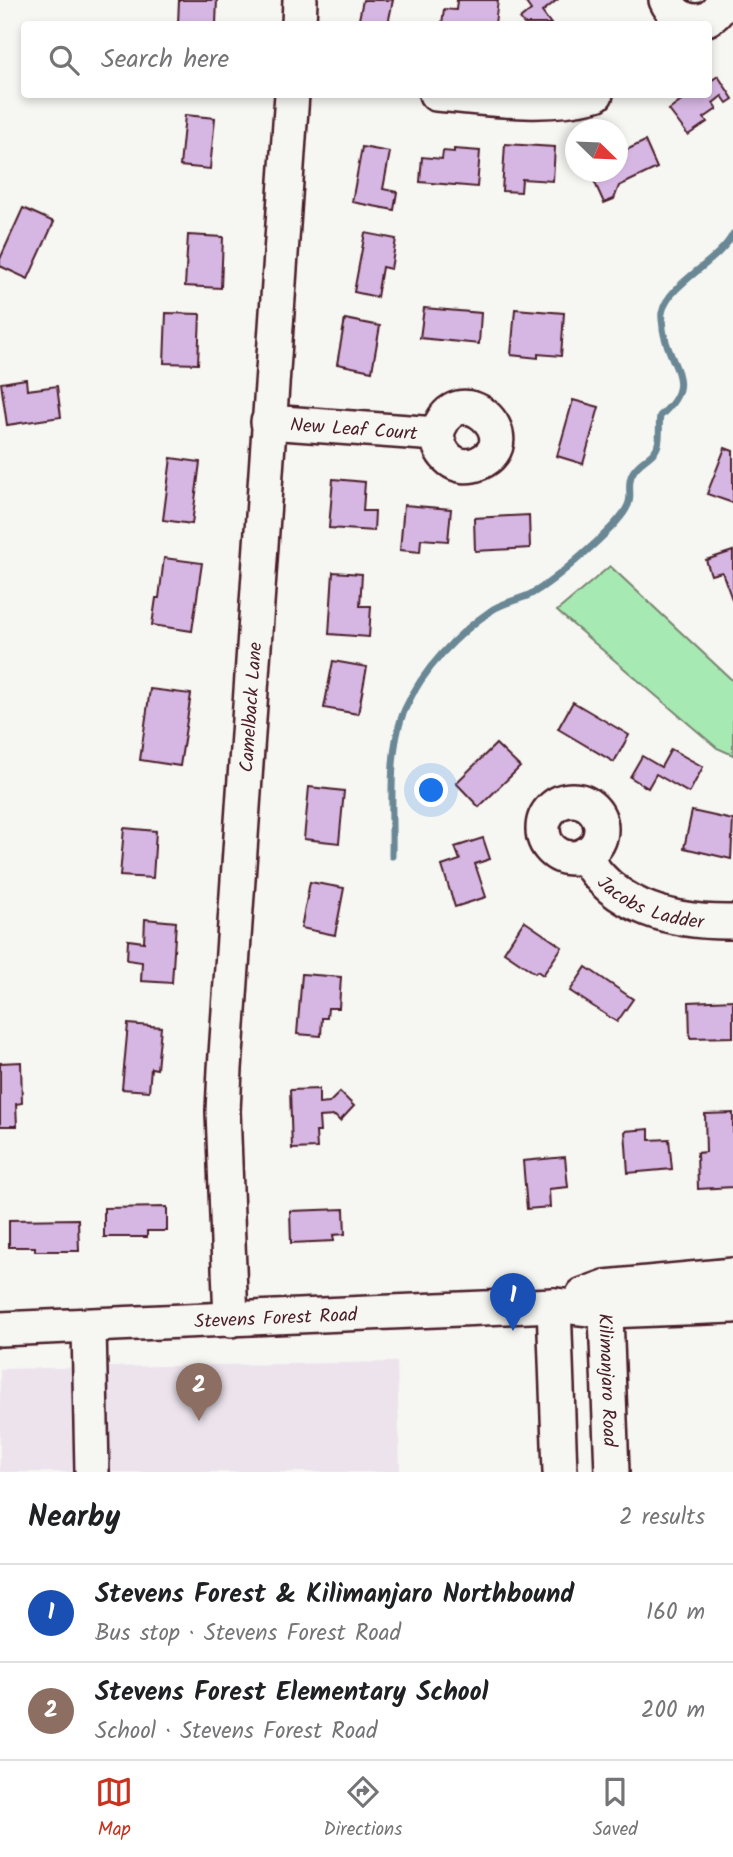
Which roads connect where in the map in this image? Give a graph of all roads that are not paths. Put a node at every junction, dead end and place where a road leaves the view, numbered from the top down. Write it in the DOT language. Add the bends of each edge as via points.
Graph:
graph roads {
  1 [pos="300,0"];
  2 [pos="723,0"];
  3 [pos="299,21"];
  4 [pos="701,21"];
  5 [pos="292,98"];
  6 [pos="488,98"];
  7 [pos="581,98"];
  8 [pos="268,422"];
  9 [pos="438,434"];
  10 [pos="584,855"];
  11 [pos="733,922"];
  12 [pos="733,1275"];
  13 [pos="606,1299"];
  14 [pos="554,1305"];
  15 [pos="733,1306"];
  16 [pos="231,1320"];
  17 [pos="89,1327"];
  18 [pos="0,1329"];
  19 [pos="92,1472"];
  20 [pos="560,1472"];
  21 [pos="612,1472"];
  1 -- 3 [label="street"];
  2 -- 4 [label="street" via="716,13"];
  5 -- 8 [label="street, Camelback Lane"];
  6 -- 7 [label="street" via="540,102"];
  8 -- 9 [label="street, New Leaf Court"];
  8 -- 16 [label="street, Camelback Lane" via="223,1111"];
  10 -- 11 [label="street, Jacobs Ladder" via="610,889 650,910 702,922"];
  12 -- 13 [label="street, Stevens Forest Road"];
  13 -- 14 [label="street, Stevens Forest Road"];
  13 -- 15 [label="street, Stevens Forest Road"];
  13 -- 21 [label="street, Kilimanjaro Road"];
  14 -- 16 [label="street, Stevens Forest Road"];
  14 -- 20 [label="street"];
  16 -- 17 [label="street, Stevens Forest Road"];
  17 -- 18 [label="street, Stevens Forest Road"];
  17 -- 19 [label="street"];
}
